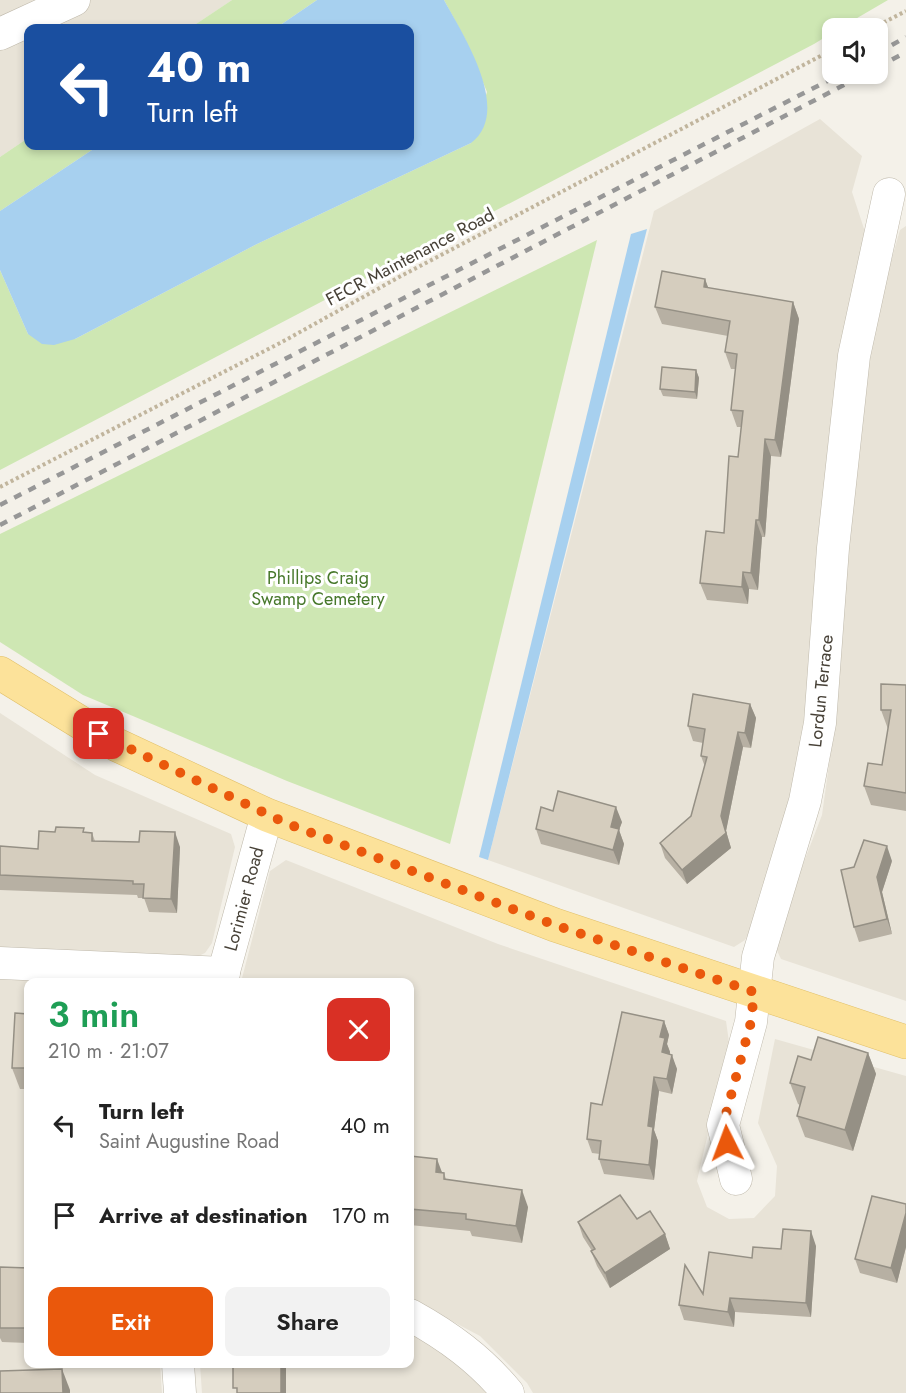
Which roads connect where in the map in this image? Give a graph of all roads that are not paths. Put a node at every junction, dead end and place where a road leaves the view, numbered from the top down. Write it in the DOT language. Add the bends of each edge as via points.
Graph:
graph roads {
  1 [pos="74,0"];
  2 [pos="43,7"];
  3 [pos="0,34"];
  4 [pos="889,194"];
  5 [pos="0,673"];
  6 [pos="267,815"];
  7 [pos="0,963"];
  8 [pos="222,978"];
  9 [pos="754,992"];
  10 [pos="906,1042"];
  11 [pos="736,1179"];
  12 [pos="414,1317"];
  13 [pos="178,1368"];
  14 [pos="180,1393"];
  15 [pos="508,1393"];
  1 -- 2 [label="street"];
  2 -- 3 [label="street"];
  4 -- 9 [label="street, Lordun Terrace" via="854,356 833,548 820,723 805,801 758,957"];
  5 -- 6 [label="main road" via="117,745"];
  6 -- 8 [label="street, Lorimier Road"];
  6 -- 9 [label="main road" via="555,925"];
  7 -- 8 [label="street"];
  9 -- 10 [label="main road"];
  9 -- 11 [label="street, Lordun Terrace" via="751,1022 723,1125"];
  12 -- 15 [label="street" via="450,1337"];
  13 -- 14 [label="street"];
}
